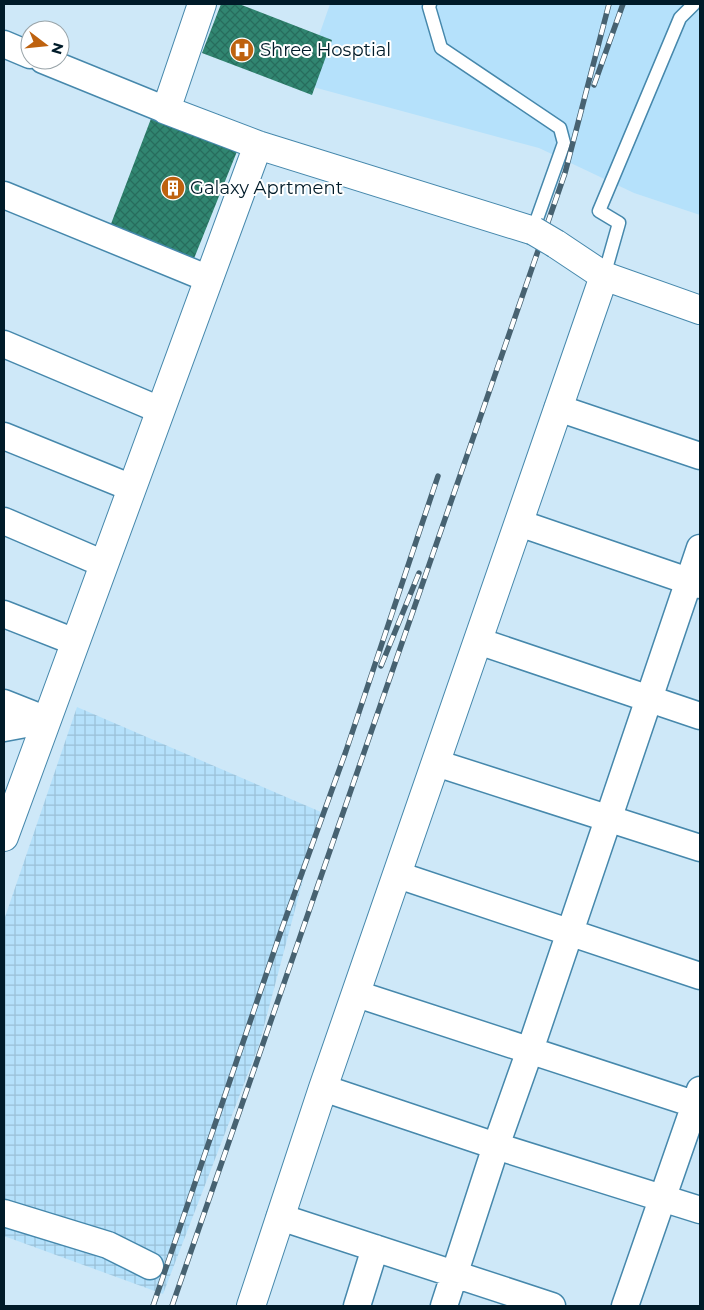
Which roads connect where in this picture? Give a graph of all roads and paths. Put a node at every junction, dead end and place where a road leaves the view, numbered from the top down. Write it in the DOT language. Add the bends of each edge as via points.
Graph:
graph roads {
  1 [pos="202,4"];
  2 [pos="430,4"];
  3 [pos="694,4"];
  4 [pos="4,44"];
  5 [pos="20,51"];
  6 [pos="68,70"];
  7 [pos="166,110"];
  8 [pos="258,145"];
  9 [pos="4,195"];
  10 [pos="541,235"];
  11 [pos="604,276"];
  12 [pos="208,279"];
  13 [pos="700,310"];
  14 [pos="4,344"];
  15 [pos="558,408"];
  16 [pos="160,410"];
  17 [pos="4,436"];
  18 [pos="700,456"];
  19 [pos="132,488"];
  20 [pos="4,521"];
  21 [pos="519,523"];
  22 [pos="700,548"];
  23 [pos="104,564"];
  24 [pos="694,583"];
  25 [pos="4,614"];
  26 [pos="478,640"];
  27 [pos="75,642"];
  28 [pos="649,698"];
  29 [pos="4,703"];
  30 [pos="700,716"];
  31 [pos="46,720"];
  32 [pos="4,728"];
  33 [pos="436,763"];
  34 [pos="608,818"];
  35 [pos="4,837"];
  36 [pos="700,848"];
  37 [pos="398,875"];
  38 [pos="570,932"];
  39 [pos="700,976"];
  40 [pos="357,994"];
  41 [pos="530,1050"];
  42 [pos="324,1088"];
  43 [pos="699,1100"];
  44 [pos="496,1146"];
  45 [pos="661,1198"];
  46 [pos="700,1210"];
  47 [pos="4,1213"];
  48 [pos="280,1217"];
  49 [pos="375,1248"];
  50 [pos="150,1266"];
  51 [pos="454,1274"];
  52 [pos="256,1305"];
  53 [pos="357,1306"];
  54 [pos="444,1306"];
  55 [pos="552,1306"];
  56 [pos="625,1306"];
  1 -- 7 [label="street"];
  2 -- 10 [label="lane" via="441,48 560,128 564,143"];
  3 -- 11 [label="lane" via="680,18 599,211 619,223"];
  4 -- 5 [label="street"];
  6 -- 7 [label="street"];
  7 -- 8 [label="street"];
  8 -- 10 [label="street"];
  8 -- 12 [label="street"];
  9 -- 12 [label="street"];
  10 -- 11 [label="street"];
  11 -- 13 [label="street"];
  11 -- 15 [label="street"];
  12 -- 16 [label="street"];
  14 -- 16 [label="street"];
  15 -- 18 [label="street"];
  15 -- 21 [label="street"];
  16 -- 19 [label="street"];
  17 -- 19 [label="street"];
  19 -- 23 [label="street"];
  20 -- 23 [label="street"];
  21 -- 24 [label="street"];
  21 -- 26 [label="street"];
  22 -- 24 [label="street"];
  23 -- 27 [label="street"];
  24 -- 28 [label="street"];
  25 -- 27 [label="street"];
  26 -- 28 [label="street"];
  26 -- 33 [label="street"];
  27 -- 31 [label="street"];
  28 -- 30 [label="street"];
  28 -- 34 [label="street"];
  29 -- 31 [label="street"];
  31 -- 32 [label="street"];
  31 -- 35 [label="street"];
  33 -- 34 [label="street"];
  33 -- 37 [label="street"];
  34 -- 36 [label="street"];
  34 -- 38 [label="street"];
  37 -- 38 [label="street"];
  37 -- 40 [label="street"];
  38 -- 39 [label="street"];
  38 -- 41 [label="street"];
  40 -- 41 [label="street"];
  40 -- 42 [label="street"];
  41 -- 43 [label="street"];
  41 -- 44 [label="street"];
  42 -- 44 [label="street"];
  42 -- 48 [label="street"];
  43 -- 45 [label="street"];
  44 -- 45 [label="street"];
  44 -- 51 [label="street"];
  45 -- 46 [label="street"];
  45 -- 56 [label="street"];
  47 -- 50 [label="street" via="108,1245"];
  48 -- 49 [label="street"];
  48 -- 52 [label="street"];
  49 -- 51 [label="street"];
  49 -- 53 [label="street"];
  51 -- 54 [label="street"];
  51 -- 55 [label="street"];
}
